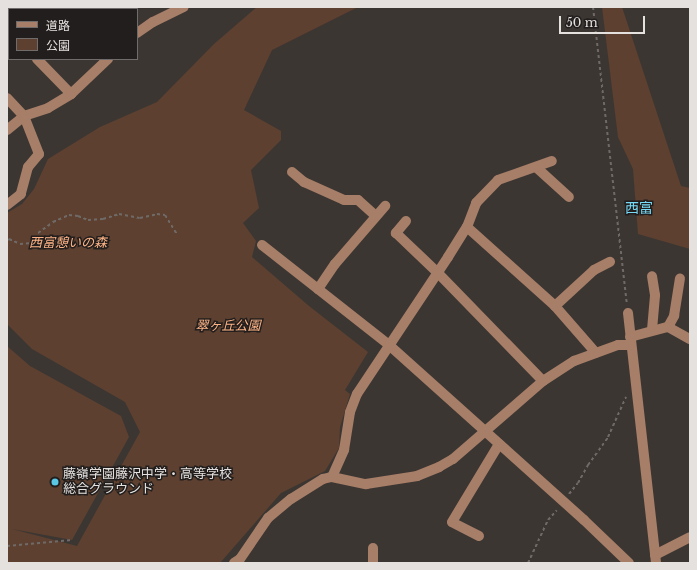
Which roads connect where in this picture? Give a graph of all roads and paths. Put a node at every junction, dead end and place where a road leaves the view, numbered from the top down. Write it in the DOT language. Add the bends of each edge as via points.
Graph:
graph roads {
  1 [pos="184,7"];
  2 [pos="593,7"];
  3 [pos="138,32"];
  4 [pos="38,60"];
  5 [pos="106,60"];
  6 [pos="71,94"];
  7 [pos="7,98"];
  8 [pos="24,116"];
  9 [pos="7,130"];
  10 [pos="552,162"];
  11 [pos="537,168"];
  12 [pos="292,172"];
  13 [pos="569,197"];
  14 [pos="7,205"];
  15 [pos="385,206"];
  16 [pos="376,216"];
  17 [pos="406,221"];
  18 [pos="467,227"];
  19 [pos="177,234"];
  20 [pos="7,240"];
  21 [pos="262,245"];
  22 [pos="610,262"];
  23 [pos="437,272"];
  24 [pos="652,276"];
  25 [pos="680,278"];
  26 [pos="318,289"];
  27 [pos="555,306"];
  28 [pos="628,313"];
  29 [pos="668,327"];
  30 [pos="652,330"];
  31 [pos="690,339"];
  32 [pos="630,341"];
  33 [pos="389,345"];
  34 [pos="596,353"];
  35 [pos="543,381"];
  36 [pos="637,395"];
  37 [pos="486,432"];
  38 [pos="499,444"];
  39 [pos="332,476"];
  40 [pos="563,501"];
  41 [pos="478,536"];
  42 [pos="690,537"];
  43 [pos="72,540"];
  44 [pos="7,546"];
  45 [pos="373,548"];
  46 [pos="655,559"];
  47 [pos="234,563"];
  48 [pos="373,563"];
  49 [pos="528,563"];
  50 [pos="629,563"];
  1 -- 3 [label="street"];
  2 -- 28 [label="path"];
  4 -- 6 [label="street"];
  5 -- 6 [label="street"];
  6 -- 8 [label="street" via="48,108"];
  7 -- 8 [label="street"];
  8 -- 9 [label="street"];
  8 -- 14 [label="street" via="39,154 28,167 21,194"];
  10 -- 11 [label="street"];
  11 -- 13 [label="street"];
  11 -- 18 [label="street" via="498,180 476,203"];
  12 -- 16 [label="street" via="304,182 344,200 358,200"];
  15 -- 16 [label="street"];
  16 -- 26 [label="street" via="335,264"];
  17 -- 23 [label="street" via="396,233"];
  18 -- 23 [label="street"];
  18 -- 27 [label="street"];
  19 -- 20 [label="path" via="165,215 161,214 140,218 119,214 88,220 69,215 38,233 32,243 20,244"];
  21 -- 26 [label="street"];
  22 -- 27 [label="street" via="594,270"];
  23 -- 33 [label="street"];
  23 -- 35 [label="street"];
  24 -- 30 [label="street" via="655,295"];
  25 -- 29 [label="street" via="674,316"];
  26 -- 33 [label="street"];
  27 -- 34 [label="street"];
  28 -- 32 [label="street"];
  29 -- 30 [label="street"];
  29 -- 31 [label="street"];
  30 -- 32 [label="street"];
  32 -- 34 [label="street"];
  32 -- 36 [label="street"];
  33 -- 37 [label="street"];
  33 -- 39 [label="street" via="357,394 350,412 344,450"];
  34 -- 35 [label="street" via="574,361"];
  35 -- 37 [label="street"];
  36 -- 40 [label="path" via="626,397 608,437"];
  36 -- 46 [label="street"];
  37 -- 38 [label="street"];
  37 -- 39 [label="street" via="453,459 417,476 366,484"];
  38 -- 40 [label="street"];
  38 -- 41 [label="street" via="452,522"];
  39 -- 47 [label="street" via="291,499 268,518 240,559"];
  40 -- 49 [label="path" via="548,520"];
  40 -- 50 [label="street"];
  42 -- 46 [label="street"];
  43 -- 44 [label="path"];
  45 -- 48 [label="street"];
}
